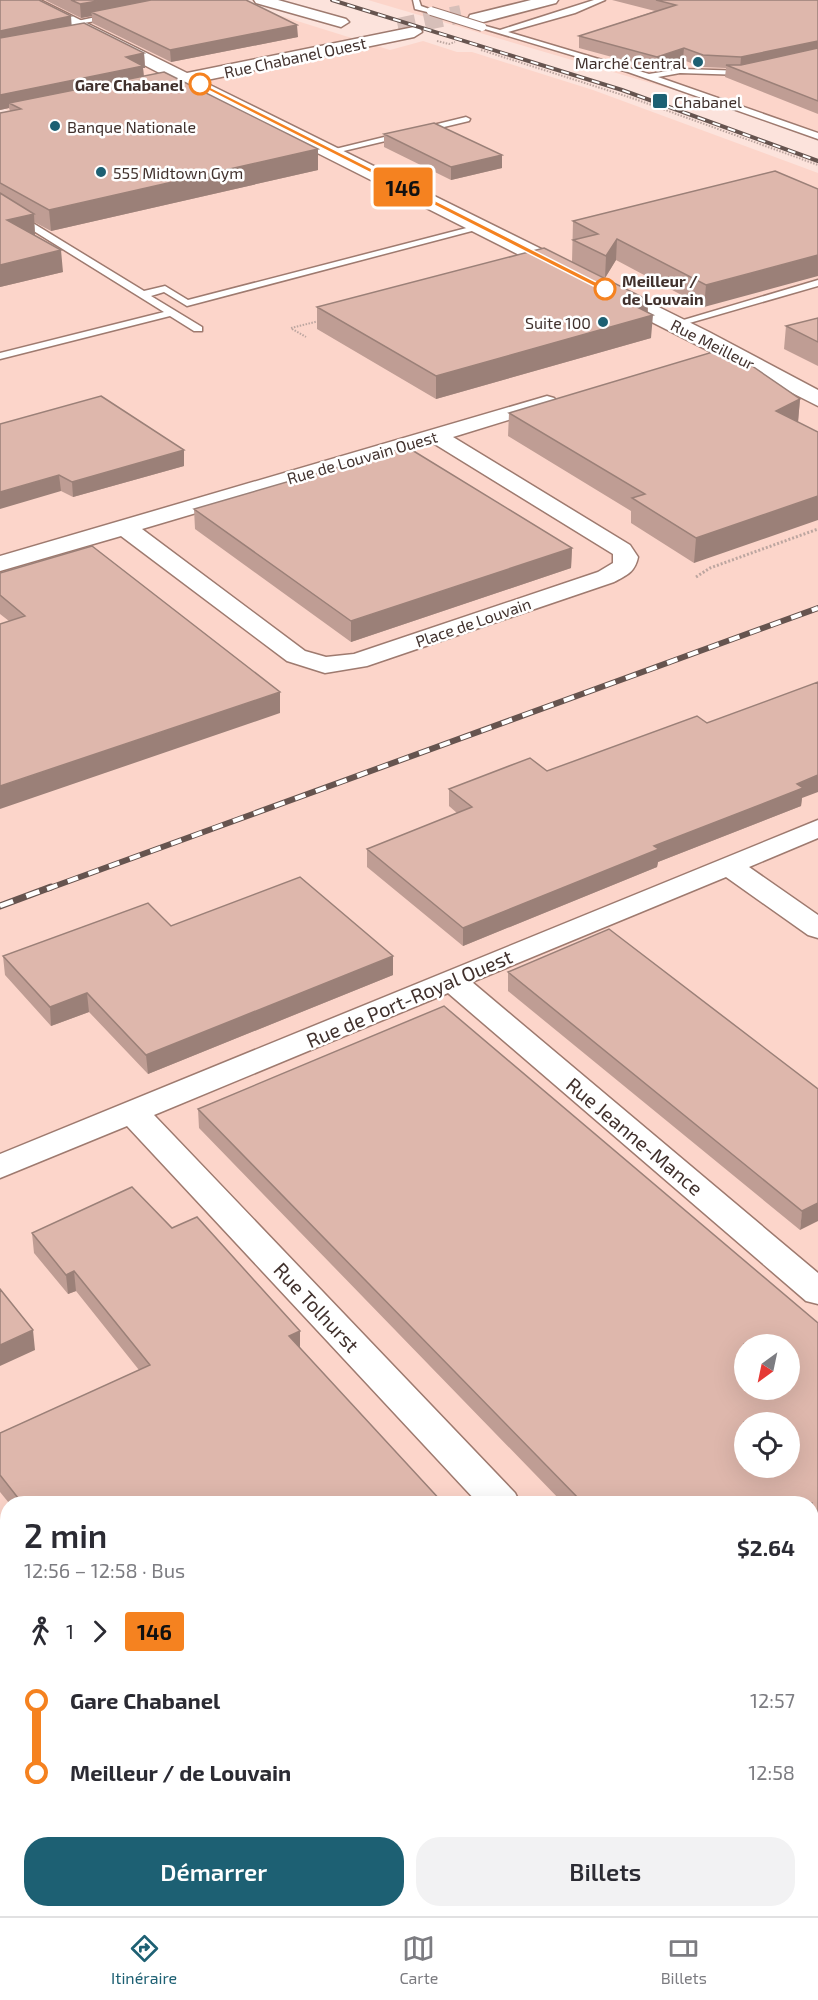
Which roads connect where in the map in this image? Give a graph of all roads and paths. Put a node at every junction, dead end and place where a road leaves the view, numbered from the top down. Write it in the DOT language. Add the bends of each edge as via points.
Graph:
graph roads {
  1 [pos="27,0"];
  2 [pos="261,0"];
  3 [pos="417,0"];
  4 [pos="520,0"];
  5 [pos="550,0"];
  6 [pos="601,0"];
  7 [pos="120,14"];
  8 [pos="473,20"];
  9 [pos="341,22"];
  10 [pos="77,30"];
  11 [pos="501,31"];
  12 [pos="443,38"];
  13 [pos="457,42"];
  14 [pos="477,48"];
  15 [pos="750,72"];
  16 [pos="649,76"];
  17 [pos="140,79"];
  18 [pos="163,79"];
  19 [pos="188,79"];
  20 [pos="466,119"];
  21 [pos="818,136"];
  22 [pos="331,151"];
  23 [pos="818,165"];
  24 [pos="0,206"];
  25 [pos="482,227"];
  26 [pos="818,283"];
  27 [pos="142,295"];
  28 [pos="171,313"];
  29 [pos="325,319"];
  30 [pos="675,324"];
  31 [pos="198,329"];
  32 [pos="306,337"];
  33 [pos="725,349"];
  34 [pos="0,356"];
  35 [pos="691,359"];
  36 [pos="570,395"];
  37 [pos="818,399"];
  38 [pos="435,435"];
  39 [pos="124,527"];
  40 [pos="818,530"];
  41 [pos="0,564"];
  42 [pos="696,577"];
  43 [pos="818,828"];
  44 [pos="728,865"];
  45 [pos="818,929"];
  46 [pos="451,980"];
  47 [pos="132,1112"];
  48 [pos="0,1167"];
  49 [pos="818,1292"];
  50 [pos="494,1496"];
  1 -- 10 [label="street"];
  2 -- 9 [label="street"];
  3 -- 8 [label="lane, bridge" via="418,7"];
  4 -- 8 [label="street"];
  5 -- 8 [label="street"];
  6 -- 11 [label="lane"];
  7 -- 10 [label="lane"];
  8 -- 11 [label="lane"];
  10 -- 18 [label="street"];
  11 -- 16 [label="lane"];
  12 -- 13 [label="path"];
  14 -- 23 [label="path"];
  15 -- 16 [label="lane" via="680,71"];
  16 -- 21 [label="lane"];
  17 -- 18 [label="street, Rue Chabanel Ouest"];
  18 -- 19 [label="street, Rue Chabanel Ouest"];
  18 -- 19 [label="street, Rue Chabanel Ouest" via="406,30"];
  19 -- 22 [label="street, Rue Meilleur"];
  20 -- 22 [label="lane"];
  22 -- 25 [label="street, Rue Meilleur"];
  24 -- 27 [label="lane"];
  25 -- 27 [label="lane" via="187,303 165,289"];
  25 -- 30 [label="street, Rue Meilleur"];
  26 -- 30 [label="lane"];
  27 -- 28 [label="lane"];
  28 -- 31 [label="lane"];
  28 -- 34 [label="lane"];
  29 -- 32 [label="path" via="291,328"];
  30 -- 33 [label="street, Rue Meilleur"];
  33 -- 35 [label="street"];
  33 -- 37 [label="street, Rue Meilleur"];
  36 -- 38 [label="street, Rue de Louvain Ouest"];
  38 -- 39 [label="street, Rue de Louvain Ouest"];
  38 -- 39 [label="street, Place de Louvain" via="617,546 626,557 624,567 606,577 358,661 325,665 296,656"];
  39 -- 41 [label="street, Rue de Louvain Ouest"];
  40 -- 42 [label="path" via="710,568"];
  43 -- 44 [label="street, Rue de Port-Royal Ouest"];
  44 -- 45 [label="street"];
  44 -- 46 [label="street, Rue de Port-Royal Ouest"];
  46 -- 47 [label="street, Rue de Port-Royal Ouest"];
  46 -- 49 [label="street, Rue Jeanne-Mance"];
  47 -- 48 [label="street, Rue de Port-Royal Ouest"];
  47 -- 50 [label="street, Rue Tolhurst"];
}
